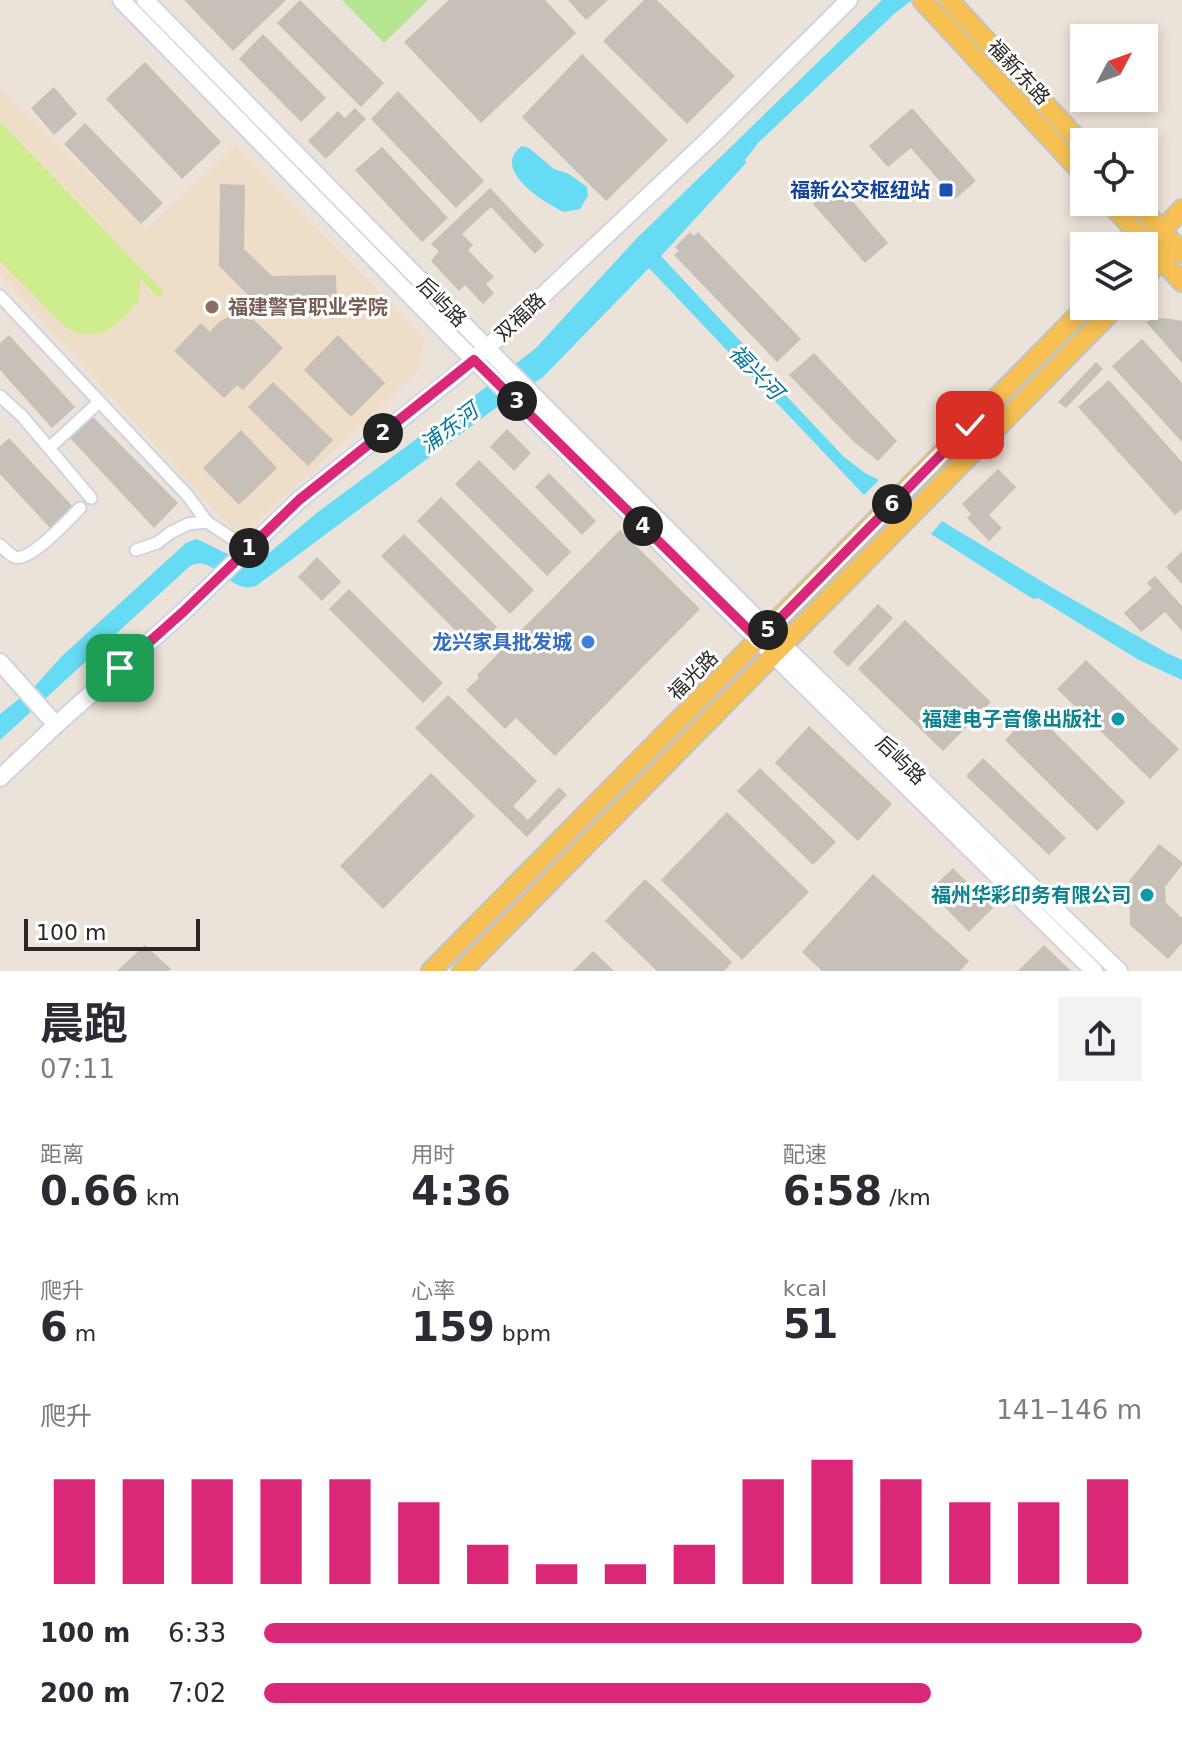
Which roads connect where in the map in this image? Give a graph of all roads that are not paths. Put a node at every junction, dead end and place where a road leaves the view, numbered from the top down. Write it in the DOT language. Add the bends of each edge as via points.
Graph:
graph roads {
  1 [pos="121,0"];
  2 [pos="145,0"];
  3 [pos="849,0"];
  4 [pos="949,0"];
  5 [pos="924,2"];
  6 [pos="1070,131"];
  7 [pos="1070,160"];
  8 [pos="1182,209"];
  9 [pos="1121,216"];
  10 [pos="1149,216"];
  11 [pos="1162,230"];
  12 [pos="1134,232"];
  13 [pos="1158,234"];
  14 [pos="1180,245"];
  15 [pos="1158,257"];
  16 [pos="1162,260"];
  17 [pos="1158,264"];
  18 [pos="1182,282"];
  19 [pos="0,296"];
  20 [pos="1073,320"];
  21 [pos="1103,320"];
  22 [pos="481,354"];
  23 [pos="0,396"];
  24 [pos="99,402"];
  25 [pos="49,448"];
  26 [pos="91,498"];
  27 [pos="80,508"];
  28 [pos="207,522"];
  29 [pos="0,545"];
  30 [pos="136,550"];
  31 [pos="245,552"];
  32 [pos="764,635"];
  33 [pos="778,650"];
  34 [pos="0,662"];
  35 [pos="56,725"];
  36 [pos="0,778"];
  37 [pos="431,971"];
  38 [pos="462,971"];
  39 [pos="1094,971"];
  40 [pos="1119,971"];
  1 -- 22 [label="main road, 后屿路"];
  2 -- 22 [label="main road, 后屿路"];
  3 -- 22 [label="main road, 双福路"];
  4 -- 6 [label="main road, 福新东路"];
  5 -- 7 [label="main road, 福新东路"];
  8 -- 11 [label="main road"];
  9 -- 12 [label="main road"];
  10 -- 11 [label="main road"];
  11 -- 13 [label="main road"];
  11 -- 14 [label="main road"];
  14 -- 16 [label="main road"];
  15 -- 16 [label="main road"];
  16 -- 17 [label="main road"];
  16 -- 18 [label="main road"];
  19 -- 24 [label="street"];
  20 -- 32 [label="main road, 福光路"];
  21 -- 33 [label="main road"];
  22 -- 31 [label="main road, 双福路" via="319,484"];
  22 -- 32 [label="main road, 后屿路"];
  23 -- 25 [label="street"];
  24 -- 25 [label="street"];
  24 -- 28 [label="street"];
  25 -- 26 [label="street"];
  27 -- 29 [label="street" via="25,556 15,557"];
  28 -- 30 [label="street" via="188,524"];
  28 -- 31 [label="street"];
  31 -- 35 [label="main road, 双福路"];
  32 -- 33 [label="main road, 后屿路"];
  32 -- 37 [label="main road, 福光路"];
  33 -- 38 [label="main road"];
  33 -- 39 [label="main road, 后屿路"];
  33 -- 40 [label="main road, 后屿路"];
  34 -- 35 [label="main road"];
  35 -- 36 [label="main road, 双福路"];
}
